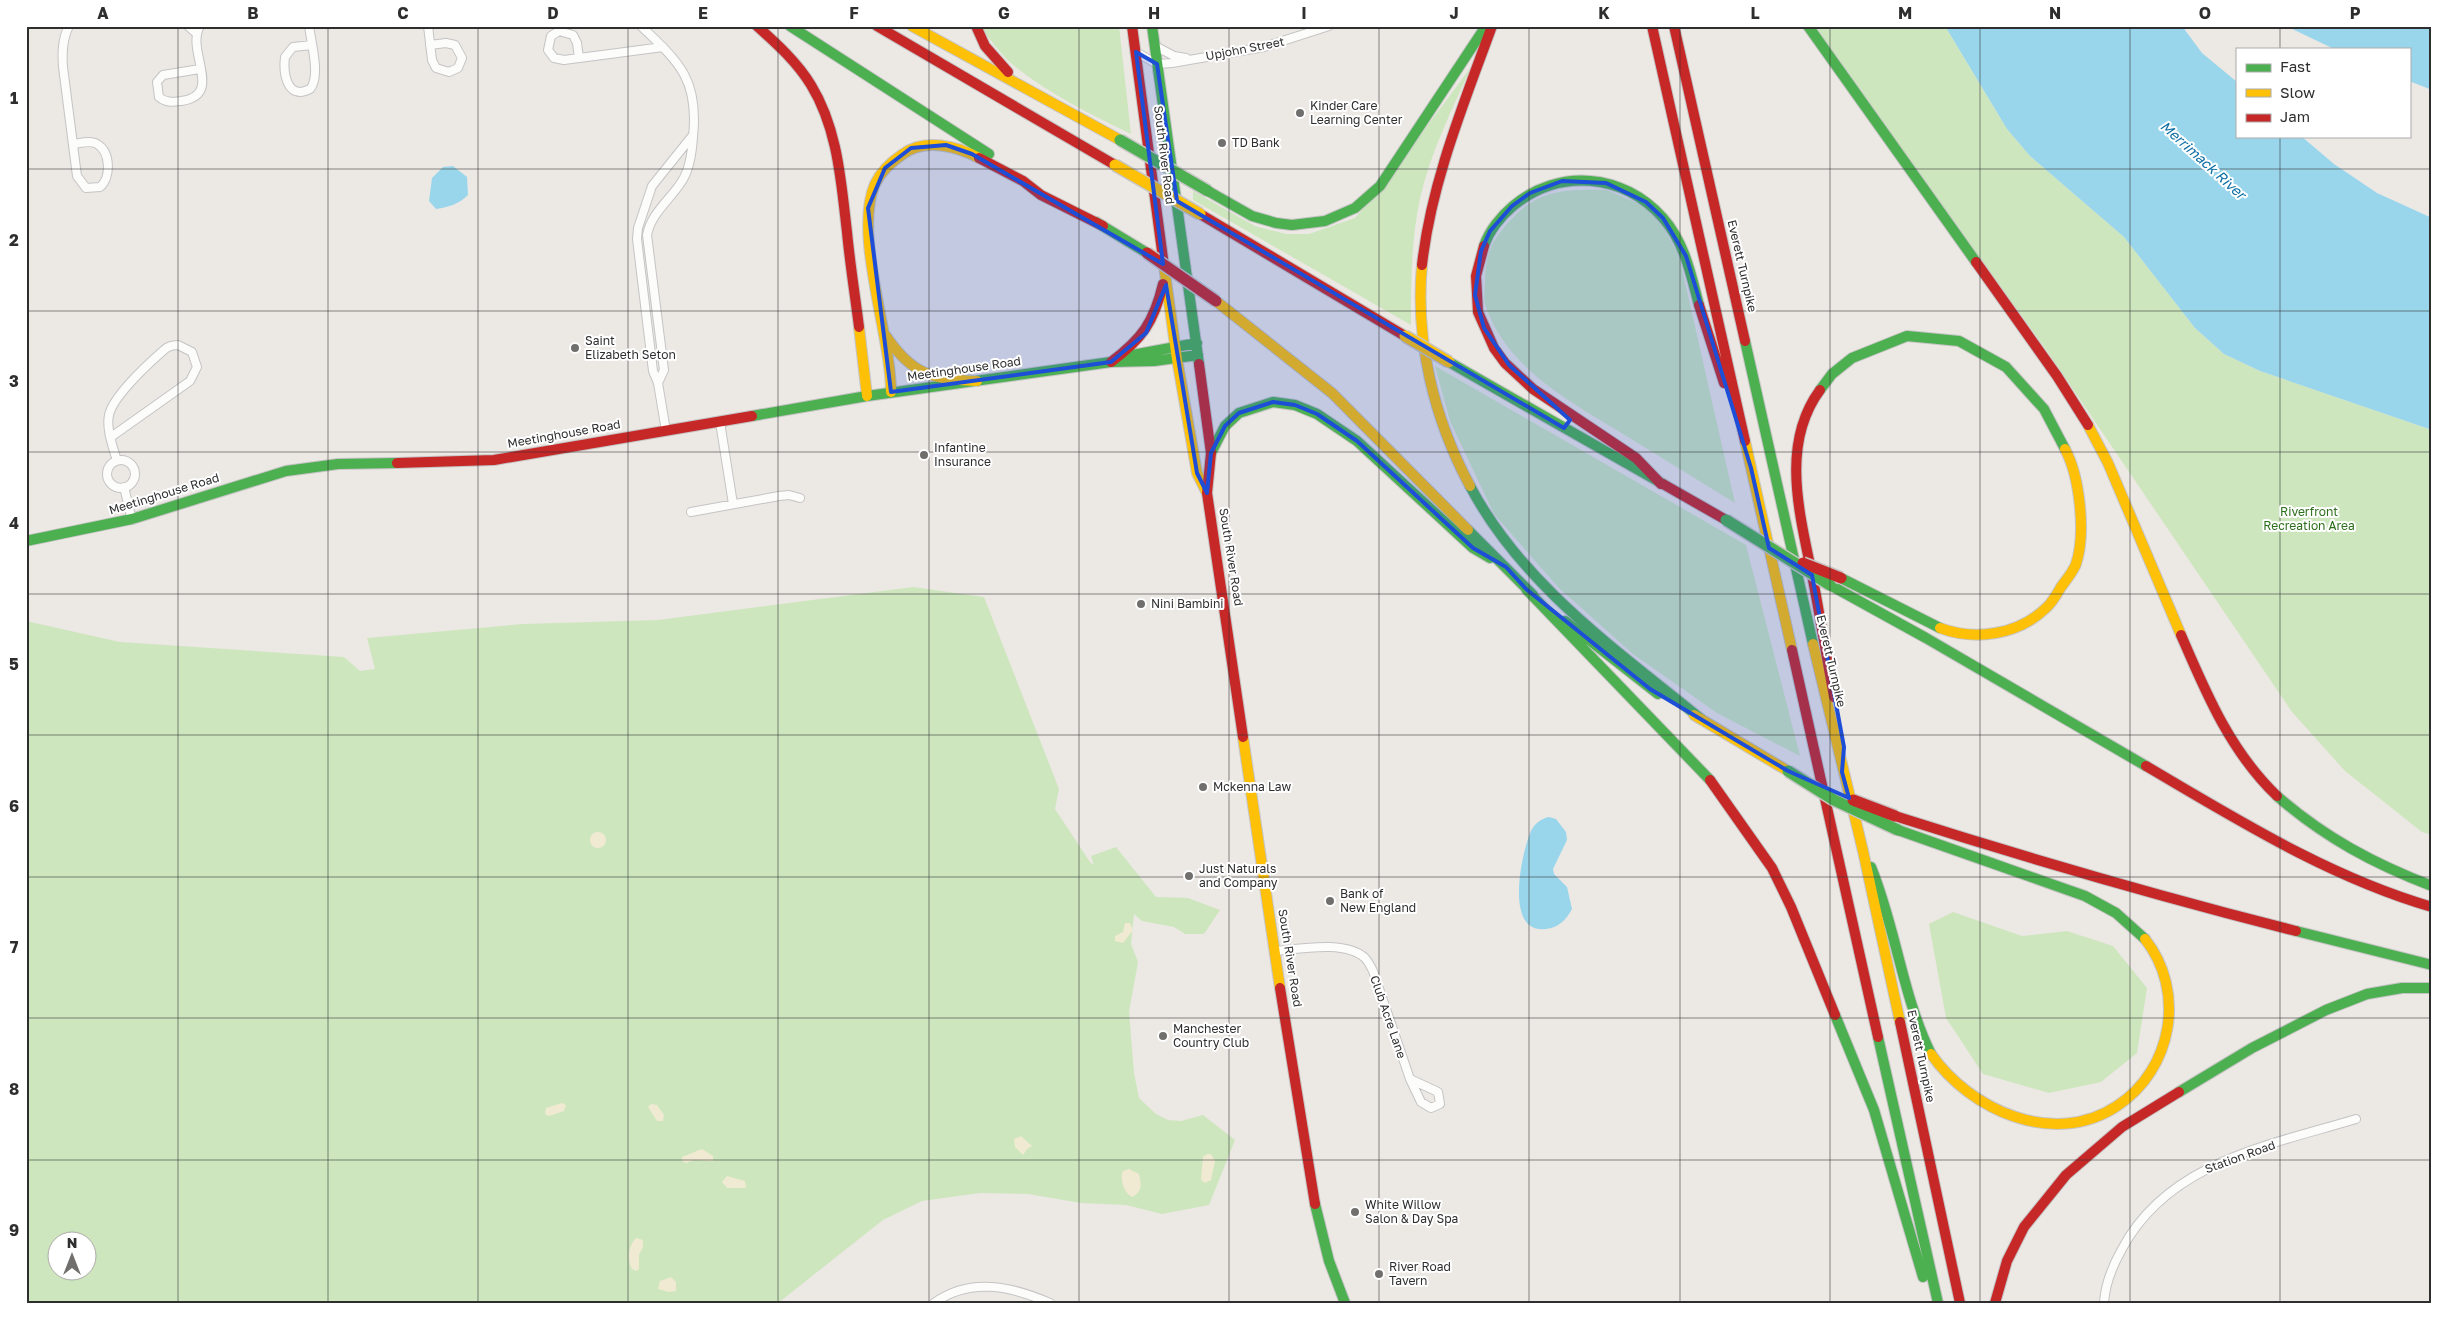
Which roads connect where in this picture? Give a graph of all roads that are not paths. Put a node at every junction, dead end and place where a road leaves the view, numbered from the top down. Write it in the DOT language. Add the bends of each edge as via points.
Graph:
graph roads {
  1 [pos="69,26"];
  2 [pos="188,26"];
  3 [pos="309,26"];
  4 [pos="428,26"];
  5 [pos="641,26"];
  6 [pos="757,26"];
  7 [pos="790,26"];
  8 [pos="877,26"];
  9 [pos="912,26"];
  10 [pos="976,26"];
  11 [pos="1132,26"];
  12 [pos="1152,26"];
  13 [pos="1329,26"];
  14 [pos="1486,26"];
  15 [pos="1492,26"];
  16 [pos="1652,26"];
  17 [pos="1674,26"];
  18 [pos="1808,26"];
  19 [pos="198,30"];
  20 [pos="312,45"];
  21 [pos="430,45"];
  22 [pos="1155,46"];
  23 [pos="664,47"];
  24 [pos="1136,52"];
  25 [pos="579,58"];
  26 [pos="1188,59"];
  27 [pos="1157,64"];
  28 [pos="200,69"];
  29 [pos="1021,84"];
  30 [pos="694,135"];
  31 [pos="73,144"];
  32 [pos="1103,226"];
  33 [pos="1165,275"];
  34 [pos="882,330"];
  35 [pos="1196,343"];
  36 [pos="1176,353"];
  37 [pos="1198,355"];
  38 [pos="1110,362"];
  39 [pos="977,380"];
  40 [pos="658,383"];
  41 [pos="891,392"];
  42 [pos="867,396"];
  43 [pos="720,422"];
  44 [pos="666,431"];
  45 [pos="111,437"];
  46 [pos="1212,453"];
  47 [pos="116,461"];
  48 [pos="1751,468"];
  49 [pos="1660,484"];
  50 [pos="124,487"];
  51 [pos="1207,494"];
  52 [pos="800,498"];
  53 [pos="732,504"];
  54 [pos="691,512"];
  55 [pos="132,520"];
  56 [pos="26,541"];
  57 [pos="1784,558"];
  58 [pos="1506,567"];
  59 [pos="1526,589"];
  60 [pos="1701,719"];
  61 [pos="1788,771"];
  62 [pos="1842,772"];
  63 [pos="1863,851"];
  64 [pos="2432,886"];
  65 [pos="2432,907"];
  66 [pos="1275,951"];
  67 [pos="2432,965"];
  68 [pos="2432,988"];
  69 [pos="1410,1079"];
  70 [pos="2356,1119"];
  71 [pos="934,1303"];
  72 [pos="1050,1303"];
  73 [pos="1345,1303"];
  74 [pos="1931,1303"];
  75 [pos="1938,1303"];
  76 [pos="1960,1303"];
  77 [pos="1994,1303"];
  78 [pos="2104,1303"];
  1 -- 31 [label="street" via="62,55"];
  2 -- 19 [label="street"];
  3 -- 20 [label="street"];
  4 -- 21 [label="street"];
  5 -- 23 [label="street"];
  6 -- 42 [label="main road" via="805,76 830,126 839,167"];
  7 -- 32 [label="main road"];
  8 -- 49 [label="main road, bridge"];
  9 -- 29 [label="main road"];
  10 -- 29 [label="main road" via="994,58"];
  11 -- 24 [label="main road, South River Road"];
  12 -- 22 [label="main road, South River Road"];
  13 -- 26 [label="street, Upjohn Street" via="1264,47"];
  14 -- 29 [label="main road, bridge" via="1380,186 1349,212 1307,224 1274,223 1240,210"];
  15 -- 60 [label="main road" via="1450,144 1429,223 1422,266 1423,354 1438,413 1468,484 1501,537 1527,568 1574,613"];
  16 -- 48 [label="main road"];
  17 -- 62 [label="main road, Everett Turnpike"];
  18 -- 64 [label="main road" via="2057,376 2087,424 2132,514 2210,703 2245,760 2283,802 2322,834 2381,867"];
  19 -- 28 [label="street"];
  20 -- 20 [label="street" via="315,81 310,89 296,92 286,80 285,57 293,47"];
  21 -- 21 [label="street" via="436,68 449,72 458,68 462,58 455,45"];
  22 -- 26 [label="street, Upjohn Street"];
  22 -- 27 [label="main road, South River Road"];
  23 -- 25 [label="street"];
  23 -- 30 [label="street" via="680,65 690,88 695,111"];
  24 -- 27 [label="street"];
  24 -- 33 [label="main road, South River Road"];
  25 -- 25 [label="street" via="554,58 548,50 551,36 564,31 572,34"];
  26 -- 27 [label="street, Upjohn Street"];
  27 -- 35 [label="main road, South River Road"];
  28 -- 28 [label="street" via="202,89 197,97 171,102 159,96 156,82 163,74"];
  30 -- 40 [label="street" via="685,176 648,230 664,370"];
  30 -- 40 [label="street" via="652,186 638,228"];
  31 -- 31 [label="street" via="79,181 86,188 100,187 108,174 107,158 102,148 94,142"];
  32 -- 34 [label="main road" via="972,154 946,145 911,148 885,168 875,184 868,208"];
  32 -- 58 [label="main road, bridge" via="1216,301 1332,393"];
  33 -- 36 [label="main road, South River Road"];
  33 -- 38 [label="main road" via="1160,301 1146,333"];
  34 -- 39 [label="main road" via="902,359 919,373 941,379"];
  34 -- 41 [label="main road"];
  35 -- 36 [label="main road, Meetinghouse Road"];
  35 -- 37 [label="main road, South River Road"];
  36 -- 37 [label="main road, Meetinghouse Road"];
  36 -- 38 [label="main road, Meetinghouse Road" via="1127,356"];
  36 -- 51 [label="main road, South River Road" via="1198,473"];
  37 -- 46 [label="main road, South River Road"];
  38 -- 39 [label="main road, Meetinghouse Road"];
  39 -- 41 [label="main road, Meetinghouse Road"];
  40 -- 44 [label="street"];
  41 -- 42 [label="main road, Meetinghouse Road"];
  42 -- 43 [label="main road, Meetinghouse Road"];
  43 -- 44 [label="main road, Meetinghouse Road"];
  43 -- 53 [label="street"];
  44 -- 55 [label="main road, Meetinghouse Road" via="480,462 320,465 255,480"];
  45 -- 45 [label="street" via="109,415 129,385 167,348 178,345 192,352 197,363 193,378"];
  45 -- 47 [label="street"];
  46 -- 51 [label="main road, South River Road"];
  46 -- 58 [label="main road" via="1225,426 1239,413 1273,402 1295,404 1317,414 1357,441 1473,548"];
  47 -- 50 [label="street" via="108,468 107,477 113,486"];
  47 -- 50 [label="street" via="128,462 133,469 133,480"];
  48 -- 49 [label="main road" via="1686,256 1663,218 1637,196 1606,183 1573,180 1540,188 1520,198 1504,213 1483,246 1475,284 1484,328 1494,348 1522,378 1642,462"];
  48 -- 75 [label="main road"];
  49 -- 57 [label="main road, bridge" via="1726,520"];
  50 -- 55 [label="street"];
  51 -- 66 [label="main road, South River Road"];
  52 -- 53 [label="street" via="789,495"];
  53 -- 54 [label="street"];
  55 -- 56 [label="main road, Meetinghouse Road"];
  57 -- 62 [label="main road, bridge" via="1816,566 1942,629 1971,635 1994,634 2016,628 2035,617 2060,595 2076,566 2081,510 2076,477 2065,445 2043,406 2005,364 1980,349 1944,337 1889,340 1858,354 1836,371 1818,392 1805,417 1796,456 1796,477 1799,513 1844,747"];
  57 -- 65 [label="main road, bridge" via="2299,853 2359,881"];
  58 -- 59 [label="main road"];
  59 -- 60 [label="main road" via="1650,689"];
  59 -- 74 [label="main road" via="1708,778 1772,868 1874,1110"];
  60 -- 61 [label="main road"];
  61 -- 63 [label="main road, bridge" via="1834,800 1898,830 2080,894 2120,915 2145,938 2158,956 2170,999 2165,1044 2143,1083 2108,1111 2066,1123 2043,1124 1999,1114 1980,1103 1947,1075 1920,1033 1882,890"];
  61 -- 67 [label="main road, bridge" via="1895,816 1976,842 2232,915"];
  62 -- 63 [label="main road, Everett Turnpike"];
  63 -- 76 [label="main road, Everett Turnpike"];
  66 -- 69 [label="street, Club Acre Lane" via="1341,947 1366,959"];
  66 -- 73 [label="main road, South River Road" via="1314,1198 1329,1261"];
  68 -- 77 [label="main road" via="2402,988 2367,994 2326,1010 2252,1048 2122,1127 2066,1175 2029,1220 2008,1261"];
  70 -- 78 [label="street, Station Road" via="2240,1154 2181,1183 2150,1210 2128,1238 2112,1272"];
  71 -- 72 [label="street" via="956,1290 982,1286 1018,1291"];
}
